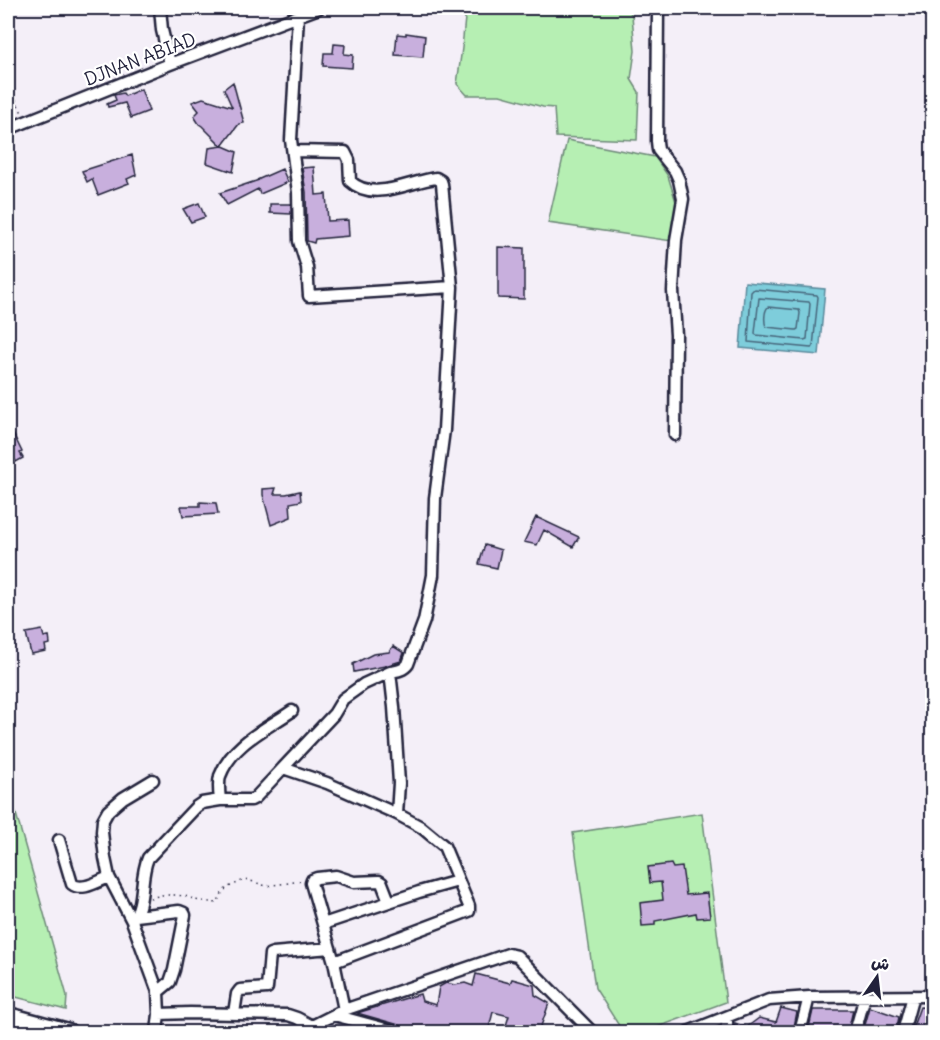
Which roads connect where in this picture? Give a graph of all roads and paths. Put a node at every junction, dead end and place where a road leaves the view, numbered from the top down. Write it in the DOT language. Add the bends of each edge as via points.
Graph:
graph roads {
  1 [pos="160,8"];
  2 [pos="319,8"];
  3 [pos="658,8"];
  4 [pos="298,16"];
  5 [pos="170,64"];
  6 [pos="8,83"];
  7 [pos="26,122"];
  8 [pos="8,129"];
  9 [pos="293,151"];
  10 [pos="452,287"];
  11 [pos="675,435"];
  12 [pos="390,672"];
  13 [pos="292,711"];
  14 [pos="283,768"];
  15 [pos="153,780"];
  16 [pos="220,800"];
  17 [pos="397,814"];
  18 [pos="59,840"];
  19 [pos="109,877"];
  20 [pos="312,880"];
  21 [pos="458,881"];
  22 [pos="144,898"];
  23 [pos="389,901"];
  24 [pos="134,918"];
  25 [pos="322,924"];
  26 [pos="330,948"];
  27 [pos="334,962"];
  28 [pos="158,992"];
  29 [pos="865,996"];
  30 [pos="913,996"];
  31 [pos="933,996"];
  32 [pos="809,997"];
  33 [pos="234,1013"];
  34 [pos="339,1013"];
  35 [pos="159,1014"];
  36 [pos="8,1016"];
  37 [pos="727,1017"];
  38 [pos="312,1029"];
  39 [pos="68,1032"];
  40 [pos="157,1032"];
  41 [pos="397,1032"];
  42 [pos="592,1032"];
  43 [pos="688,1032"];
  44 [pos="720,1032"];
  45 [pos="800,1032"];
  46 [pos="855,1032"];
  47 [pos="903,1032"];
  1 -- 5 [label="street"];
  2 -- 4 [label="street, DJNAN ABIAD"];
  3 -- 11 [label="street" via="658,150 680,180 683,199 673,291"];
  4 -- 5 [label="street, DJNAN ABIAD"];
  4 -- 9 [label="street"];
  5 -- 7 [label="street, DJNAN ABIAD"];
  6 -- 7 [label="path"];
  7 -- 8 [label="street, DJNAN ABIAD"];
  9 -- 10 [label="street" via="345,152 350,181 366,189 383,191 439,179"];
  9 -- 10 [label="street" via="299,241 307,267 309,296"];
  10 -- 12 [label="street" via="444,430 435,498 433,575 424,621 408,664"];
  12 -- 14 [label="street" via="343,699 334,714"];
  12 -- 17 [label="street" via="399,783"];
  13 -- 16 [label="street" via="251,737 232,757 220,777"];
  14 -- 16 [label="street" via="255,798"];
  14 -- 17 [label="street"];
  15 -- 19 [label="street" via="114,805 103,820"];
  16 -- 24 [label="street" via="196,807 148,858 141,902"];
  17 -- 21 [label="street" via="444,846"];
  18 -- 19 [label="street" via="74,886 82,888"];
  19 -- 24 [label="street"];
  20 -- 22 [label="path" via="266,886 245,879 228,886 217,903 177,895"];
  20 -- 23 [label="street" via="336,876 354,882 379,880"];
  20 -- 25 [label="street"];
  21 -- 23 [label="street"];
  21 -- 27 [label="street" via="469,911"];
  23 -- 25 [label="street"];
  24 -- 28 [label="street"];
  24 -- 28 [label="street" via="179,911 185,915 170,982"];
  25 -- 26 [label="street"];
  26 -- 27 [label="street"];
  26 -- 33 [label="street" via="270,954 267,988 240,990"];
  27 -- 34 [label="street"];
  28 -- 35 [label="street"];
  29 -- 30 [label="street"];
  29 -- 32 [label="street"];
  29 -- 46 [label="street"];
  30 -- 31 [label="street"];
  30 -- 47 [label="street"];
  32 -- 37 [label="street" via="769,1000"];
  32 -- 45 [label="street"];
  33 -- 35 [label="street"];
  33 -- 38 [label="street" via="288,1015"];
  34 -- 38 [label="street"];
  34 -- 41 [label="street"];
  34 -- 42 [label="street" via="512,954"];
  35 -- 40 [label="street"];
  36 -- 39 [label="main road"];
  37 -- 43 [label="street"];
  37 -- 44 [label="street" via="728,1028"];
}
